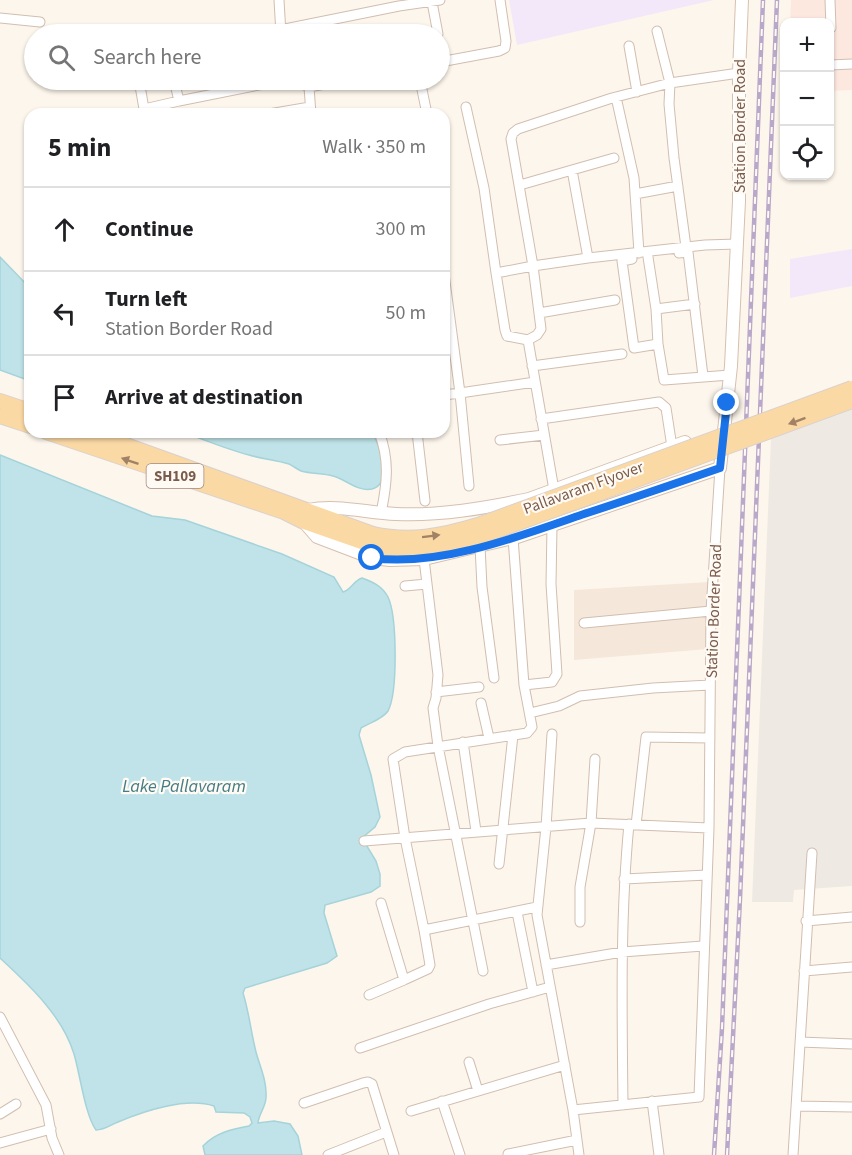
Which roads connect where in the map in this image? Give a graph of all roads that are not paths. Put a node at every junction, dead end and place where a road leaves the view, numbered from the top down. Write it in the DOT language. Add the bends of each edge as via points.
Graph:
graph roads {
  1 [pos="279,0"];
  2 [pos="500,0"];
  3 [pos="742,0"];
  4 [pos="830,0"];
  5 [pos="436,1"];
  6 [pos="398,3"];
  7 [pos="0,18"];
  8 [pos="831,18"];
  9 [pos="40,22"];
  10 [pos="280,24"];
  11 [pos="313,24"];
  12 [pos="437,24"];
  13 [pos="657,32"];
  14 [pos="629,46"];
  15 [pos="450,60"];
  16 [pos="852,64"];
  17 [pos="834,65"];
  18 [pos="739,73"];
  19 [pos="670,83"];
  20 [pos="141,90"];
  21 [pos="176,90"];
  22 [pos="234,90"];
  23 [pos="309,90"];
  24 [pos="422,90"];
  25 [pos="637,92"];
  26 [pos="616,97"];
  27 [pos="179,101"];
  28 [pos="466,107"];
  29 [pos="144,108"];
  30 [pos="148,108"];
  31 [pos="311,108"];
  32 [pos="426,108"];
  33 [pos="614,158"];
  34 [pos="572,170"];
  35 [pos="520,185"];
  36 [pos="678,186"];
  37 [pos="635,194"];
  38 [pos="737,244"];
  39 [pos="686,247"];
  40 [pos="643,255"];
  41 [pos="588,258"];
  42 [pos="533,266"];
  43 [pos="496,273"];
  44 [pos="615,300"];
  45 [pos="695,304"];
  46 [pos="657,309"];
  47 [pos="539,313"];
  48 [pos="450,319"];
  49 [pos="528,340"];
  50 [pos="658,344"];
  51 [pos="622,354"];
  52 [pos="532,366"];
  53 [pos="730,375"];
  54 [pos="703,376"];
  55 [pos="535,382"];
  56 [pos="852,388"];
  57 [pos="460,393"];
  58 [pos="450,394"];
  59 [pos="0,401"];
  60 [pos="852,401"];
  61 [pos="24,409"];
  62 [pos="0,416"];
  63 [pos="541,419"];
  64 [pos="24,424"];
  65 [pos="723,428"];
  66 [pos="544,435"];
  67 [pos="64,438"];
  68 [pos="105,438"];
  69 [pos="381,438"];
  70 [pos="418,438"];
  71 [pos="500,440"];
  72 [pos="672,447"];
  73 [pos="720,468"];
  74 [pos="469,486"];
  75 [pos="554,489"];
  76 [pos="425,501"];
  77 [pos="381,513"];
  78 [pos="306,516"];
  79 [pos="552,525"];
  80 [pos="513,538"];
  81 [pos="370,539"];
  82 [pos="480,546"];
  83 [pos="424,560"];
  84 [pos="427,584"];
  85 [pos="405,586"];
  86 [pos="711,611"];
  87 [pos="584,623"];
  88 [pos="494,678"];
  89 [pos="710,685"];
  90 [pos="524,686"];
  91 [pos="479,687"];
  92 [pos="436,692"];
  93 [pos="481,703"];
  94 [pos="530,713"];
  95 [pos="552,734"];
  96 [pos="513,735"];
  97 [pos="489,738"];
  98 [pos="710,738"];
  99 [pos="463,742"];
  100 [pos="438,746"];
  101 [pos="595,759"];
  102 [pos="591,823"];
  103 [pos="633,824"];
  104 [pos="546,827"];
  105 [pos="709,828"];
  106 [pos="502,830"];
  107 [pos="476,831"];
  108 [pos="454,834"];
  109 [pos="405,838"];
  110 [pos="364,841"];
  111 [pos="812,853"];
  112 [pos="499,864"];
  113 [pos="707,875"];
  114 [pos="624,879"];
  115 [pos="381,903"];
  116 [pos="537,908"];
  117 [pos="517,912"];
  118 [pos="852,916"];
  119 [pos="471,921"];
  120 [pos="806,921"];
  121 [pos="580,922"];
  122 [pos="424,930"];
  123 [pos="703,946"];
  124 [pos="622,952"];
  125 [pos="546,965"];
  126 [pos="852,967"];
  127 [pos="483,971"];
  128 [pos="804,971"];
  129 [pos="404,980"];
  130 [pos="550,987"];
  131 [pos="533,992"];
  132 [pos="369,995"];
  133 [pos="0,1017"];
  134 [pos="800,1042"];
  135 [pos="852,1044"];
  136 [pos="360,1048"];
  137 [pos="469,1062"];
  138 [pos="565,1065"];
  139 [pos="477,1091"];
  140 [pos="442,1101"];
  141 [pos="652,1101"];
  142 [pos="304,1103"];
  143 [pos="16,1104"];
  144 [pos="623,1105"];
  145 [pos="796,1106"];
  146 [pos="852,1107"];
  147 [pos="573,1110"];
  148 [pos="411,1111"];
  149 [pos="0,1114"];
  150 [pos="51,1129"];
  151 [pos="386,1132"];
  152 [pos="577,1140"];
  153 [pos="0,1143"];
  154 [pos="508,1154"];
  155 [pos="59,1155"];
  156 [pos="328,1155"];
  157 [pos="394,1155"];
  158 [pos="460,1155"];
  159 [pos="579,1155"];
  160 [pos="659,1155"];
  161 [pos="793,1155"];
  1 -- 10 [label="street"];
  2 -- 15 [label="street" via="504,48"];
  3 -- 18 [label="street, Station Border Road"];
  4 -- 8 [label="street"];
  5 -- 6 [label="street"];
  5 -- 12 [label="street"];
  6 -- 11 [label="street"];
  7 -- 9 [label="street"];
  13 -- 19 [label="street"];
  14 -- 25 [label="street"];
  16 -- 17 [label="street"];
  18 -- 19 [label="street"];
  18 -- 38 [label="street, Station Border Road"];
  19 -- 25 [label="street"];
  19 -- 36 [label="street"];
  20 -- 29 [label="street"];
  21 -- 27 [label="street"];
  22 -- 27 [label="street"];
  23 -- 31 [label="street"];
  24 -- 32 [label="street"];
  25 -- 26 [label="street"];
  26 -- 35 [label="street" via="513,133"];
  26 -- 37 [label="street"];
  27 -- 30 [label="street"];
  28 -- 43 [label="street" via="484,188"];
  33 -- 34 [label="street"];
  34 -- 35 [label="street"];
  34 -- 41 [label="street"];
  35 -- 42 [label="street"];
  36 -- 37 [label="street"];
  36 -- 39 [label="street"];
  37 -- 40 [label="street"];
  38 -- 39 [label="street"];
  38 -- 53 [label="street, Station Border Road"];
  39 -- 40 [label="street"];
  40 -- 41 [label="street"];
  40 -- 45 [label="street" via="688,252"];
  40 -- 46 [label="street"];
  40 -- 50 [label="street" via="622,261 634,348"];
  41 -- 42 [label="street"];
  42 -- 43 [label="street"];
  42 -- 47 [label="street"];
  43 -- 49 [label="street" via="507,336"];
  44 -- 47 [label="street"];
  45 -- 46 [label="street"];
  45 -- 54 [label="street"];
  46 -- 50 [label="street"];
  47 -- 49 [label="street" via="541,329"];
  48 -- 57 [label="street"];
  49 -- 52 [label="street"];
  50 -- 54 [label="street" via="664,380"];
  51 -- 52 [label="street"];
  52 -- 55 [label="street"];
  53 -- 54 [label="street"];
  53 -- 65 [label="street, Station Border Road"];
  55 -- 57 [label="street"];
  55 -- 63 [label="street"];
  81 -- 56 [label="main road, Pallavaram Flyover / SH109, one-way, bridge" via="434,537 467,528"];
  57 -- 58 [label="street"];
  57 -- 74 [label="street"];
  59 -- 61 [label="main road"];
  60 -- 81 [label="main road, Pallavaram Flyover / SH109, one-way, bridge" via="440,549 391,551"];
  62 -- 64 [label="main road"];
  63 -- 66 [label="street"];
  63 -- 72 [label="street" via="660,402 666,408"];
  65 -- 72 [label="street"];
  65 -- 73 [label="street, Station Border Road"];
  66 -- 71 [label="street"];
  66 -- 75 [label="street"];
  78 -- 67 [label="main road, SH109, one-way"];
  68 -- 78 [label="main road, SH109"];
  69 -- 77 [label="street" via="387,482"];
  70 -- 76 [label="street"];
  72 -- 75 [label="street"];
  73 -- 79 [label="street"];
  73 -- 86 [label="street, Station Border Road"];
  75 -- 77 [label="street" via="504,504 439,514"];
  77 -- 78 [label="street" via="324,507"];
  78 -- 81 [label="main road, Pallavaram Flyover / SH109"];
  78 -- 83 [label="street" via="317,537 372,558"];
  79 -- 80 [label="street"];
  79 -- 90 [label="street" via="557,674 552,682"];
  80 -- 82 [label="street"];
  80 -- 90 [label="street"];
  82 -- 83 [label="street"];
  82 -- 88 [label="street"];
  83 -- 84 [label="street"];
  84 -- 85 [label="street"];
  84 -- 92 [label="street" via="438,675"];
  86 -- 87 [label="street"];
  86 -- 89 [label="street, Station Border Road"];
  89 -- 94 [label="street" via="580,696"];
  89 -- 98 [label="street, Station Border Road"];
  90 -- 94 [label="street"];
  91 -- 92 [label="street"];
  92 -- 100 [label="street" via="433,708"];
  93 -- 97 [label="street"];
  94 -- 96 [label="street" via="530,731"];
  95 -- 104 [label="street"];
  96 -- 97 [label="street"];
  96 -- 106 [label="street"];
  97 -- 99 [label="street"];
  98 -- 103 [label="street" via="646,737"];
  98 -- 105 [label="street, Station Border Road"];
  99 -- 100 [label="street"];
  99 -- 107 [label="street"];
  100 -- 108 [label="street"];
  100 -- 109 [label="street" via="405,752 393,759"];
  101 -- 102 [label="street"];
  102 -- 103 [label="street"];
  102 -- 104 [label="street"];
  102 -- 121 [label="street" via="580,887"];
  103 -- 105 [label="street"];
  103 -- 114 [label="street"];
  104 -- 106 [label="street"];
  104 -- 116 [label="street"];
  105 -- 113 [label="street, Station Border Road"];
  106 -- 107 [label="street"];
  106 -- 112 [label="street"];
  107 -- 108 [label="street"];
  108 -- 109 [label="street"];
  108 -- 119 [label="street"];
  109 -- 110 [label="street"];
  109 -- 122 [label="street"];
  111 -- 120 [label="street"];
  113 -- 114 [label="street"];
  113 -- 123 [label="street, Station Border Road"];
  114 -- 124 [label="street"];
  115 -- 129 [label="street"];
  116 -- 117 [label="street"];
  116 -- 125 [label="street"];
  117 -- 119 [label="street"];
  117 -- 131 [label="street"];
  118 -- 120 [label="street"];
  119 -- 122 [label="street"];
  119 -- 127 [label="street"];
  120 -- 128 [label="street"];
  122 -- 129 [label="street" via="430,965"];
  123 -- 124 [label="street"];
  123 -- 141 [label="street, Station Border Road" via="699,1097"];
  124 -- 125 [label="street"];
  124 -- 144 [label="street"];
  125 -- 130 [label="street"];
  126 -- 128 [label="street"];
  128 -- 134 [label="street"];
  129 -- 132 [label="street"];
  130 -- 131 [label="street"];
  130 -- 138 [label="street"];
  131 -- 136 [label="street"];
  133 -- 150 [label="street" via="46,1106"];
  134 -- 135 [label="street"];
  134 -- 145 [label="street"];
  137 -- 139 [label="street"];
  138 -- 139 [label="street"];
  138 -- 147 [label="street"];
  139 -- 140 [label="street"];
  140 -- 148 [label="street"];
  140 -- 158 [label="street"];
  141 -- 144 [label="street, Station Border Road"];
  141 -- 160 [label="street"];
  142 -- 151 [label="street" via="368,1082 372,1084"];
  143 -- 149 [label="street"];
  144 -- 147 [label="street, Station Border Road"];
  145 -- 146 [label="street"];
  145 -- 161 [label="street"];
  147 -- 152 [label="street"];
  150 -- 153 [label="street"];
  150 -- 155 [label="street"];
  151 -- 156 [label="street"];
  151 -- 157 [label="street"];
  152 -- 154 [label="street"];
  152 -- 159 [label="street"];
}
